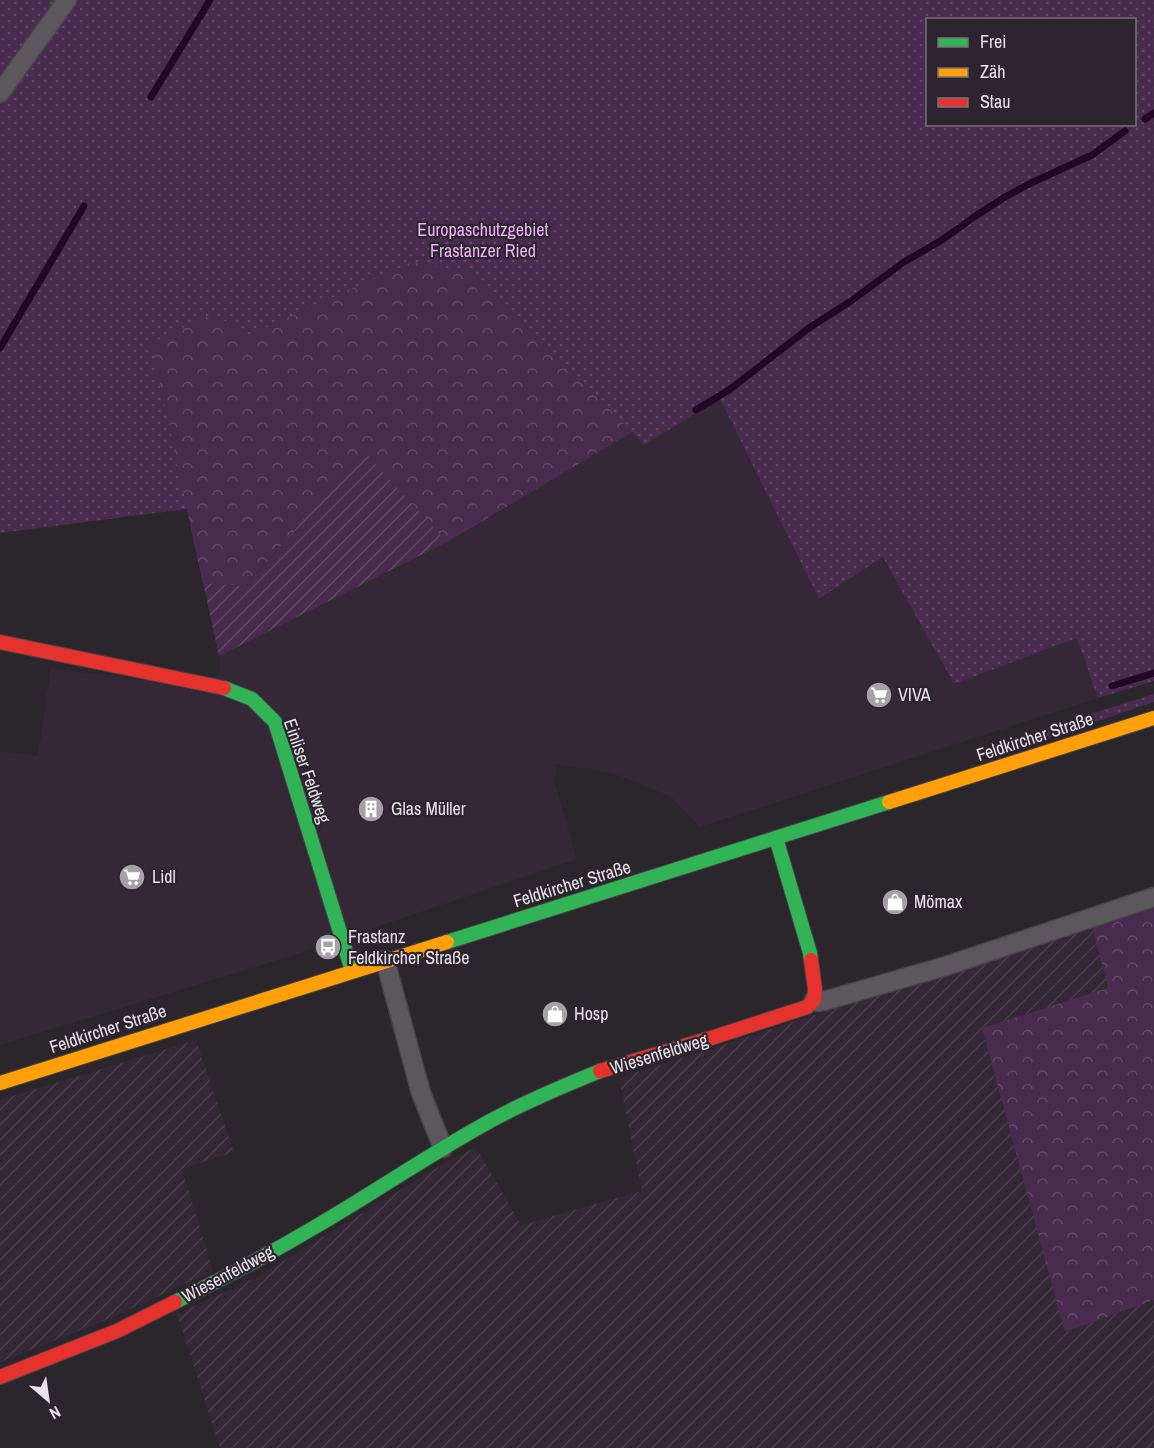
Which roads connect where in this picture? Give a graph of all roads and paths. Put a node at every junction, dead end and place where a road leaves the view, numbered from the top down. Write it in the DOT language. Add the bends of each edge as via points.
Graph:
graph roads {
  1 [pos="67,0"];
  2 [pos="0,93"];
  3 [pos="0,642"];
  4 [pos="1154,718"];
  5 [pos="776,838"];
  6 [pos="1154,897"];
  7 [pos="386,960"];
  8 [pos="352,971"];
  9 [pos="814,1000"];
  10 [pos="0,1083"];
  11 [pos="443,1148"];
  12 [pos="0,1377"];
  1 -- 2 [label="street"];
  3 -- 8 [label="street, Einliser Feldweg" via="226,688 252,699 275,722"];
  4 -- 5 [label="street, Feldkircher Straße"];
  5 -- 7 [label="street, Feldkircher Straße"];
  5 -- 9 [label="street" via="810,953"];
  6 -- 9 [label="street, Wiesenfeldweg" via="946,966 824,1001"];
  7 -- 8 [label="street, Feldkircher Straße"];
  7 -- 11 [label="street" via="421,1093"];
  8 -- 10 [label="street, Feldkircher Straße"];
  9 -- 11 [label="street, Wiesenfeldweg" via="795,1011 600,1071 492,1120"];
  11 -- 12 [label="street, Wiesenfeldweg" via="234,1273 117,1331"];
}
